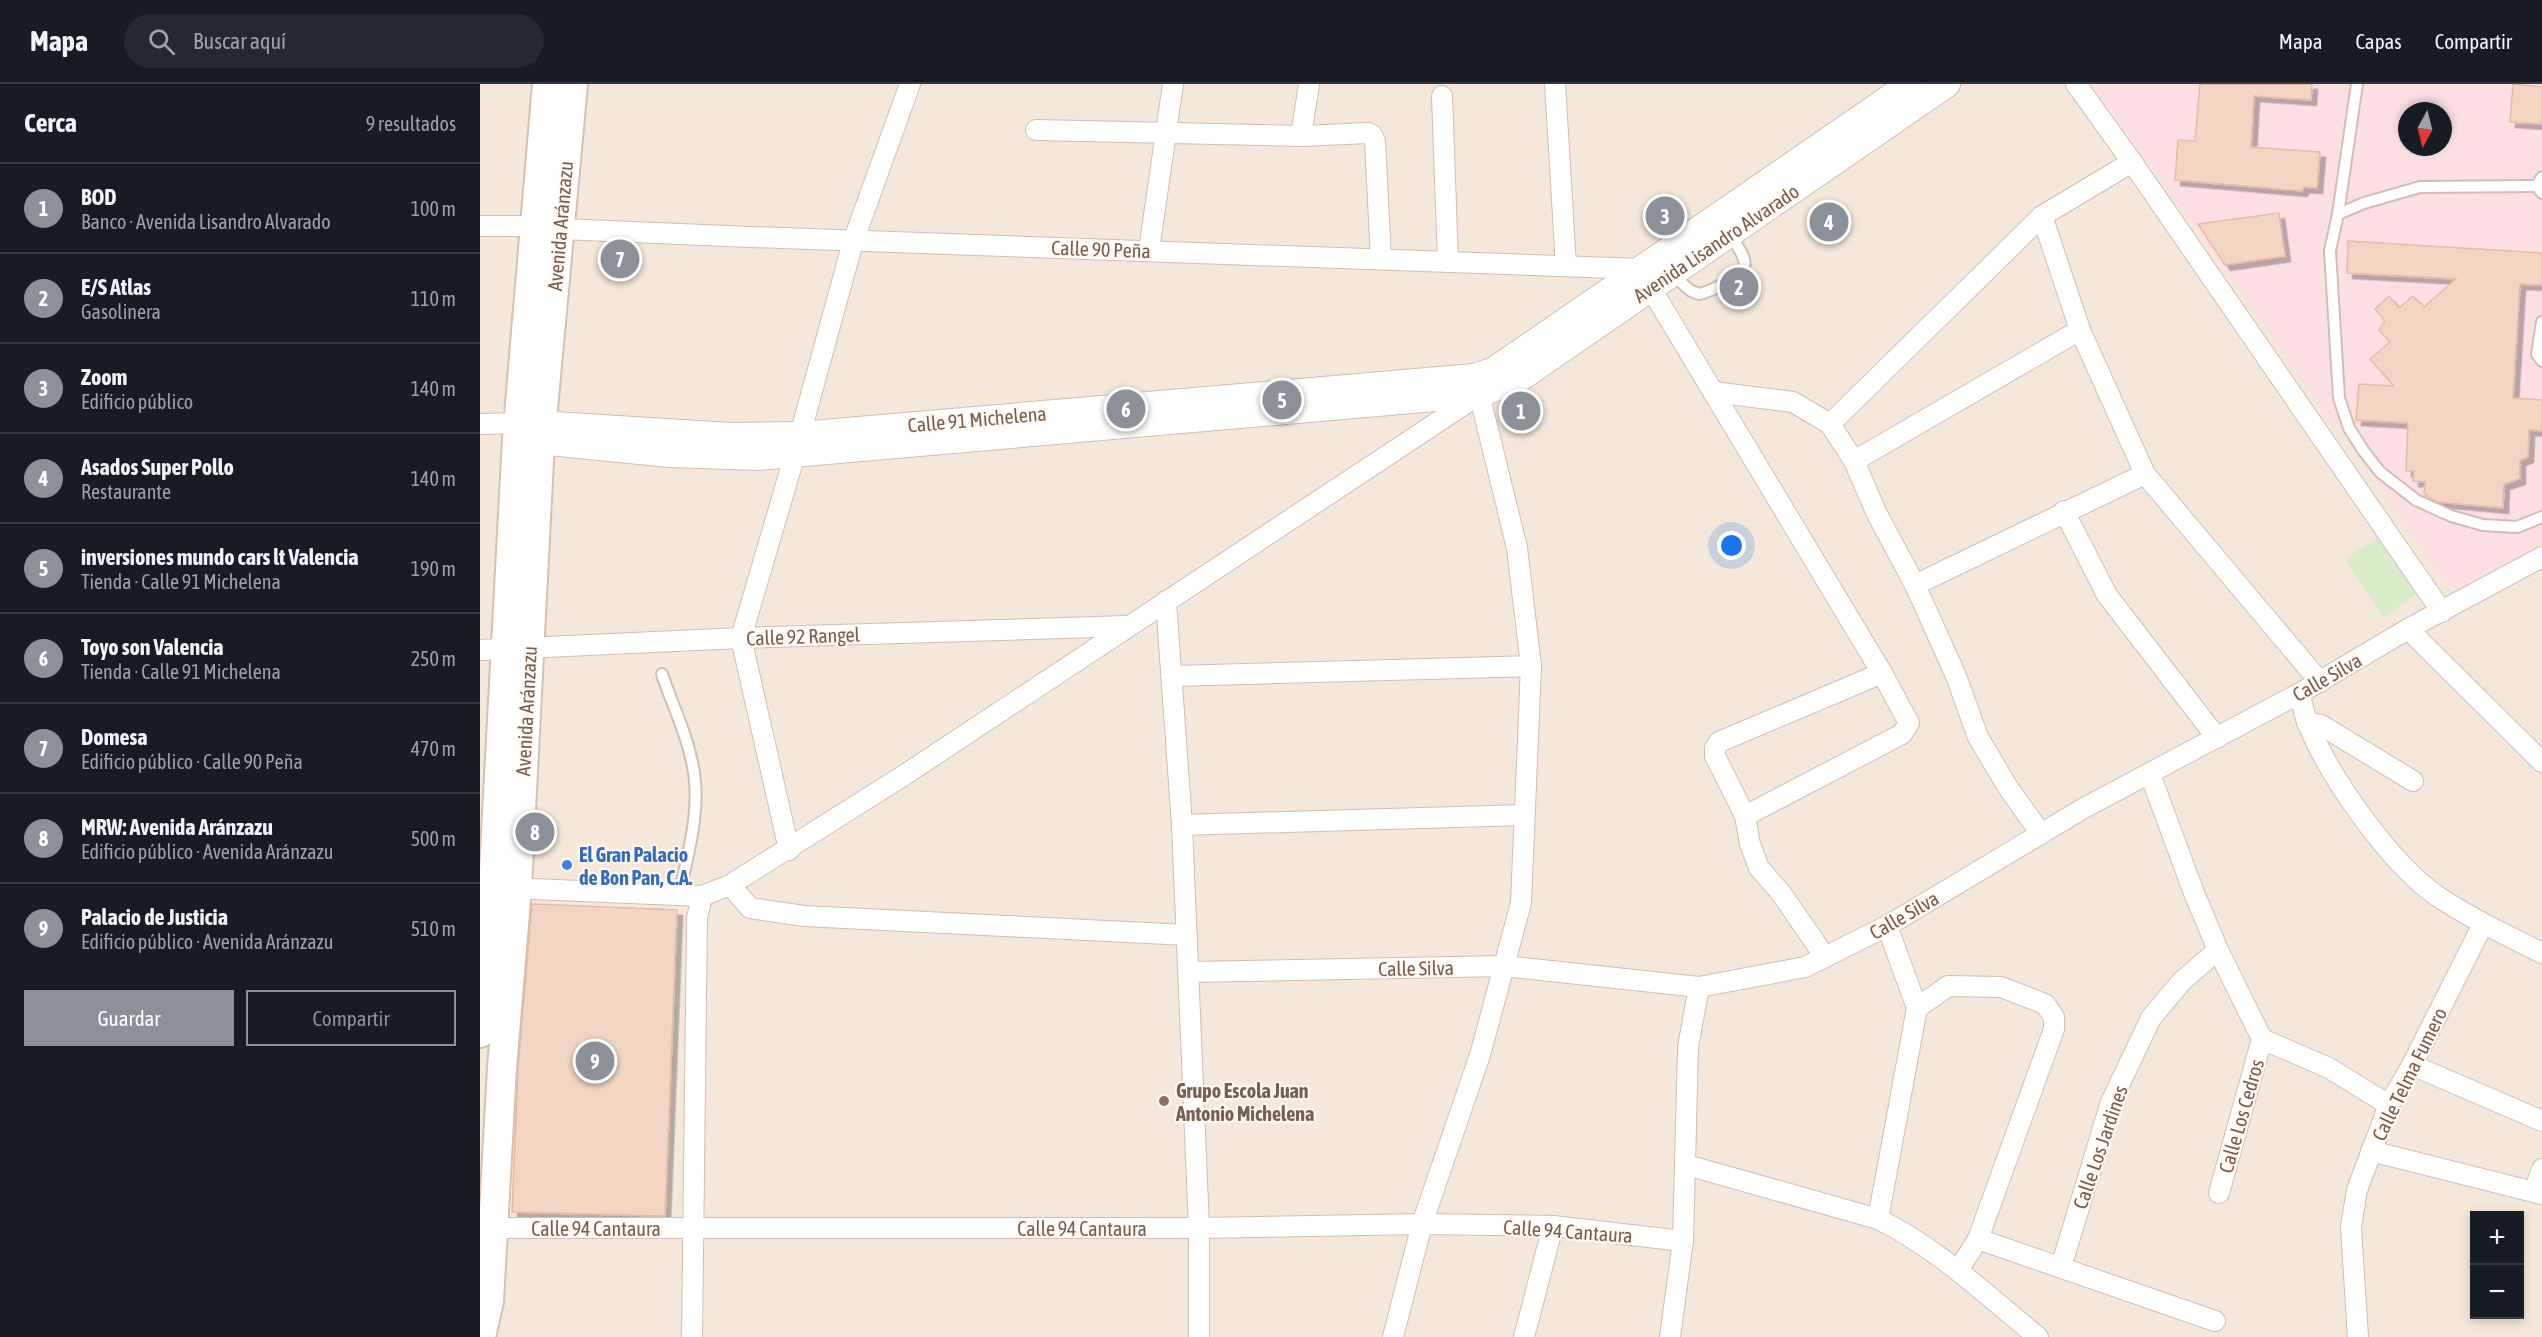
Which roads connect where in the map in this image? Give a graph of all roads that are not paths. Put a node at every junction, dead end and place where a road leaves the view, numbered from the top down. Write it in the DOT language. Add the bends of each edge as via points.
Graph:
graph roads {
  1 [pos="547,84"];
  2 [pos="573,84"];
  3 [pos="910,84"];
  4 [pos="1173,84"];
  5 [pos="1309,84"];
  6 [pos="1555,84"];
  7 [pos="1910,84"];
  8 [pos="1947,84"];
  9 [pos="2076,84"];
  10 [pos="2357,84"];
  11 [pos="1442,96"];
  12 [pos="1036,130"];
  13 [pos="1166,132"];
  14 [pos="1302,136"];
  15 [pos="2133,162"];
  16 [pos="2540,186"];
  17 [pos="2338,214"];
  18 [pos="2042,216"];
  19 [pos="480,226"];
  20 [pos="549,227"];
  21 [pos="1730,235"];
  22 [pos="853,242"];
  23 [pos="1149,250"];
  24 [pos="1381,259"];
  25 [pos="1448,262"];
  26 [pos="1566,266"];
  27 [pos="1654,277"];
  28 [pos="2542,322"];
  29 [pos="2080,330"];
  30 [pos="2542,361"];
  31 [pos="1477,386"];
  32 [pos="1713,392"];
  33 [pos="1830,424"];
  34 [pos="515,429"];
  35 [pos="797,445"];
  36 [pos="1854,461"];
  37 [pos="2145,474"];
  38 [pos="2064,512"];
  39 [pos="2542,517"];
  40 [pos="2542,557"];
  41 [pos="1915,585"];
  42 [pos="1166,601"];
  43 [pos="2442,612"];
  44 [pos="1127,626"];
  45 [pos="2409,629"];
  46 [pos="741,638"];
  47 [pos="505,648"];
  48 [pos="1531,666"];
  49 [pos="1882,673"];
  50 [pos="662,674"];
  51 [pos="1173,676"];
  52 [pos="2320,682"];
  53 [pos="2300,693"];
  54 [pos="2307,723"];
  55 [pos="2217,738"];
  56 [pos="2542,762"];
  57 [pos="2150,774"];
  58 [pos="2413,781"];
  59 [pos="1524,815"];
  60 [pos="1745,816"];
  61 [pos="1182,825"];
  62 [pos="2041,834"];
  63 [pos="789,850"];
  64 [pos="730,885"];
  65 [pos="497,888"];
  66 [pos="679,895"];
  67 [pos="702,896"];
  68 [pos="2483,924"];
  69 [pos="1887,926"];
  70 [pos="1187,935"];
  71 [pos="2218,950"];
  72 [pos="2542,953"];
  73 [pos="1825,957"];
  74 [pos="1504,966"];
  75 [pos="483,972"];
  76 [pos="1189,972"];
  77 [pos="1699,987"];
  78 [pos="1917,1008"];
  79 [pos="480,1033"];
  80 [pos="2262,1039"];
  81 [pos="2412,1065"];
  82 [pos="2389,1105"];
  83 [pos="2542,1121"];
  84 [pos="2371,1150"];
  85 [pos="1687,1165"];
  86 [pos="2542,1169"];
  87 [pos="2219,1193"];
  88 [pos="2538,1193"];
  89 [pos="1878,1219"];
  90 [pos="1422,1224"];
  91 [pos="1553,1226"];
  92 [pos="486,1228"];
  93 [pos="692,1228"];
  94 [pos="1199,1228"];
  95 [pos="1978,1239"];
  96 [pos="1683,1241"];
  97 [pos="2061,1268"];
  98 [pos="1959,1269"];
  99 [pos="2215,1321"];
  100 [pos="482,1337"];
  101 [pos="692,1337"];
  102 [pos="1199,1337"];
  103 [pos="1393,1337"];
  104 [pos="1524,1337"];
  105 [pos="1670,1337"];
  106 [pos="2038,1337"];
  107 [pos="2358,1337"];
  1 -- 20 [label="main road, Avenida Aránzazu"];
  2 -- 20 [label="main road, Avenida Aránzazu"];
  3 -- 22 [label="street"];
  4 -- 13 [label="street"];
  5 -- 14 [label="street"];
  6 -- 26 [label="street"];
  7 -- 27 [label="street, Avenida Lisandro Alvarado"];
  8 -- 21 [label="street, Avenida Lisandro Alvarado"];
  9 -- 15 [label="street"];
  10 -- 17 [label="lane"];
  11 -- 25 [label="street"];
  12 -- 13 [label="street"];
  13 -- 14 [label="street"];
  13 -- 23 [label="street"];
  14 -- 24 [label="street" via="1372,135"];
  15 -- 18 [label="street"];
  15 -- 43 [label="street"];
  16 -- 17 [label="lane" via="2420,187"];
  17 -- 39 [label="lane" via="2330,251 2339,398 2349,428 2363,450 2380,472 2416,500 2451,516 2483,525 2517,527"];
  18 -- 29 [label="street"];
  18 -- 33 [label="street"];
  19 -- 20 [label="street, Calle 90 Peña"];
  20 -- 22 [label="street, Calle 90 Peña"];
  20 -- 34 [label="main road, Avenida Aránzazu"];
  21 -- 27 [label="street, Avenida Lisandro Alvarado"];
  21 -- 27 [label="lane" via="1745,262 1739,276 1699,294"];
  22 -- 23 [label="street, Calle 90 Peña"];
  22 -- 35 [label="street"];
  23 -- 24 [label="street, Calle 90 Peña"];
  24 -- 25 [label="street, Calle 90 Peña"];
  25 -- 26 [label="street, Calle 90 Peña"];
  26 -- 27 [label="street, Calle 90 Peña"];
  27 -- 31 [label="street, Avenida Lisandro Alvarado" via="1493,371"];
  27 -- 32 [label="street"];
  28 -- 30 [label="lane" via="2537,354"];
  29 -- 36 [label="street"];
  29 -- 37 [label="street"];
  31 -- 35 [label="street, Calle 91 Michelena"];
  31 -- 42 [label="street" via="1396,452"];
  31 -- 48 [label="street" via="1517,548"];
  32 -- 33 [label="street" via="1794,402"];
  32 -- 49 [label="street"];
  33 -- 36 [label="street"];
  34 -- 35 [label="street, Calle 91 Michelena" via="730,436"];
  34 -- 47 [label="main road, Avenida Aránzazu"];
  35 -- 46 [label="street"];
  36 -- 41 [label="street"];
  37 -- 38 [label="street"];
  37 -- 52 [label="street"];
  38 -- 41 [label="street"];
  38 -- 55 [label="street" via="2107,595"];
  40 -- 43 [label="street, Calle Silva"];
  41 -- 62 [label="street" via="1956,676 1978,737"];
  42 -- 44 [label="street"];
  42 -- 51 [label="street"];
  43 -- 45 [label="street, Calle Silva"];
  44 -- 46 [label="street, Calle 92 Rangel"];
  44 -- 63 [label="street"];
  45 -- 52 [label="street, Calle Silva"];
  45 -- 56 [label="street"];
  46 -- 47 [label="street, Calle 92 Rangel"];
  46 -- 63 [label="street"];
  47 -- 65 [label="main road, Avenida Aránzazu"];
  48 -- 51 [label="street"];
  48 -- 59 [label="street"];
  49 -- 60 [label="street" via="1909,723 1906,730"];
  49 -- 60 [label="street" via="1719,742 1715,756"];
  50 -- 66 [label="lane" via="692,758 696,793 693,831"];
  51 -- 61 [label="street"];
  52 -- 53 [label="street, Calle Silva"];
  53 -- 54 [label="street"];
  53 -- 55 [label="street, Calle Silva"];
  54 -- 58 [label="street" via="2321,725"];
  54 -- 68 [label="street" via="2338,784 2397,859 2435,894"];
  55 -- 57 [label="street, Calle Silva"];
  57 -- 62 [label="street, Calle Silva"];
  57 -- 71 [label="street"];
  59 -- 61 [label="street"];
  59 -- 74 [label="street" via="1521,903"];
  60 -- 73 [label="street" via="1749,844 1759,868"];
  61 -- 70 [label="street"];
  62 -- 69 [label="street, Calle Silva"];
  63 -- 64 [label="street"];
  64 -- 67 [label="street"];
  64 -- 70 [label="street" via="750,908 804,916"];
  65 -- 66 [label="street"];
  65 -- 75 [label="main road, Avenida Aránzazu"];
  65 -- 92 [label="main road, Avenida Aránzazu"];
  66 -- 67 [label="street"];
  67 -- 93 [label="street" via="697,918"];
  68 -- 72 [label="street"];
  68 -- 81 [label="street, Calle Telma Fumero"];
  69 -- 73 [label="street, Calle Silva"];
  69 -- 78 [label="street"];
  70 -- 76 [label="street"];
  71 -- 80 [label="street"];
  71 -- 97 [label="street, Calle Los Jardines" via="2182,981 2151,1018 2111,1102"];
  73 -- 77 [label="street, Calle Silva" via="1805,968"];
  74 -- 76 [label="street, Calle Silva"];
  74 -- 77 [label="street, Calle Silva"];
  74 -- 90 [label="street" via="1480,1055"];
  75 -- 79 [label="main road, Avenida Aránzazu"];
  76 -- 94 [label="street"];
  77 -- 85 [label="street" via="1688,1047"];
  78 -- 89 [label="street"];
  78 -- 95 [label="street" via="1948,986 2001,987 2045,1004 2054,1017 2054,1029"];
  80 -- 82 [label="street" via="2329,1068"];
  80 -- 87 [label="street, Calle Los Cedros"];
  81 -- 82 [label="street, Calle Telma Fumero"];
  81 -- 83 [label="street"];
  82 -- 84 [label="street, Calle Telma Fumero"];
  84 -- 88 [label="street"];
  84 -- 107 [label="street, Calle Telma Fumero" via="2357,1190 2351,1227"];
  85 -- 89 [label="street"];
  85 -- 96 [label="street"];
  86 -- 88 [label="street"];
  89 -- 98 [label="street"];
  90 -- 91 [label="street, Calle 94 Cantaura"];
  90 -- 94 [label="street, Calle 94 Cantaura"];
  90 -- 103 [label="street"];
  91 -- 96 [label="street, Calle 94 Cantaura"];
  91 -- 104 [label="street"];
  92 -- 93 [label="street, Calle 94 Cantaura"];
  92 -- 100 [label="main road, Avenida Aránzazu" via="489,1301"];
  93 -- 94 [label="street, Calle 94 Cantaura"];
  93 -- 101 [label="street"];
  94 -- 102 [label="street"];
  95 -- 97 [label="street"];
  95 -- 98 [label="street"];
  96 -- 105 [label="street"];
  97 -- 99 [label="street"];
  98 -- 106 [label="street"];
}
